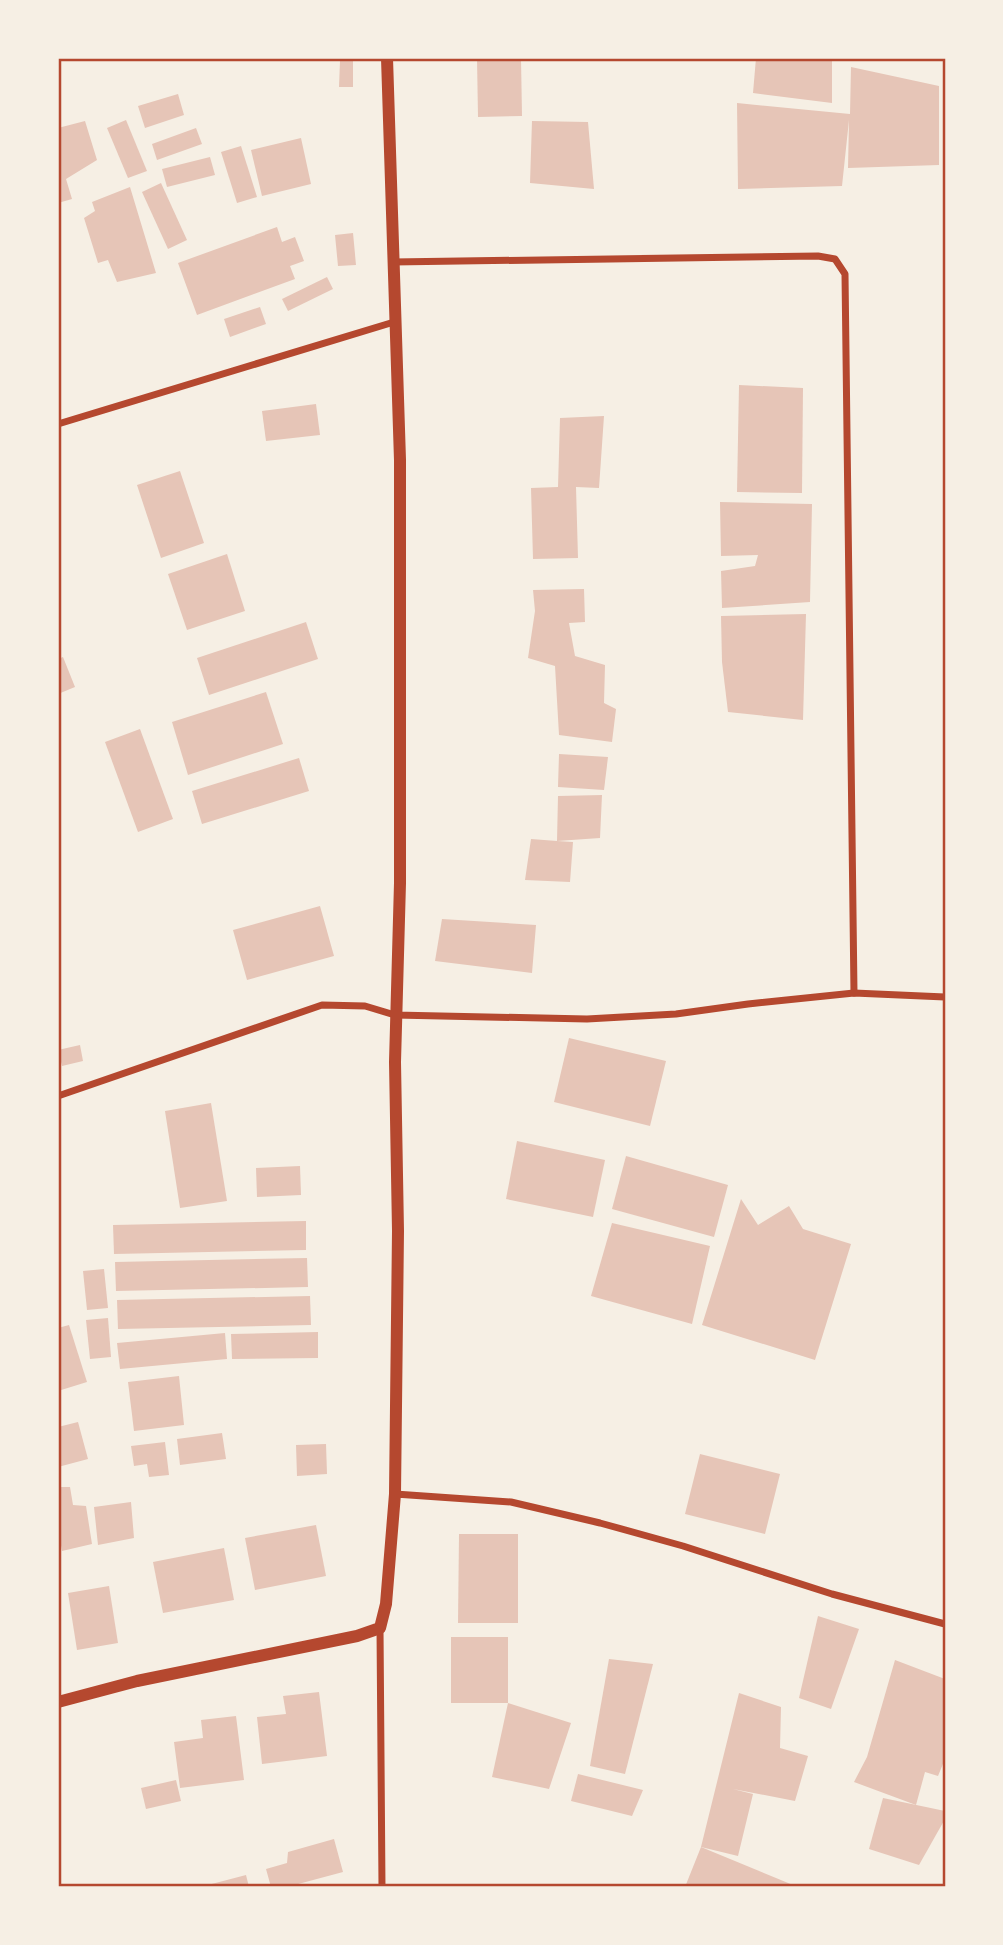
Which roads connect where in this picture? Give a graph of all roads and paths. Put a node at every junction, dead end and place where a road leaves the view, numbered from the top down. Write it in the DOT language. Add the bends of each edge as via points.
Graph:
graph roads {
  1 [pos="387,58"];
  2 [pos="392,262"];
  3 [pos="394,322"];
  4 [pos="58,424"];
  5 [pos="854,993"];
  6 [pos="945,997"];
  7 [pos="395,1015"];
  8 [pos="58,1096"];
  9 [pos="395,1494"];
  10 [pos="945,1624"];
  11 [pos="380,1628"];
  12 [pos="58,1702"];
  13 [pos="382,1887"];
  1 -- 2 [label="street"];
  2 -- 3 [label="street"];
  2 -- 5 [label="street" via="818,256 835,260 845,274"];
  3 -- 4 [label="street"];
  3 -- 7 [label="street" via="400,460 400,883"];
  5 -- 6 [label="street"];
  5 -- 7 [label="street" via="600,1018"];
  7 -- 8 [label="street" via="365,1006 322,1005"];
  7 -- 9 [label="street"];
  9 -- 10 [label="street" via="511,1502 562,1514"];
  9 -- 11 [label="street"];
  11 -- 12 [label="street"];
  11 -- 13 [label="street"];
}
